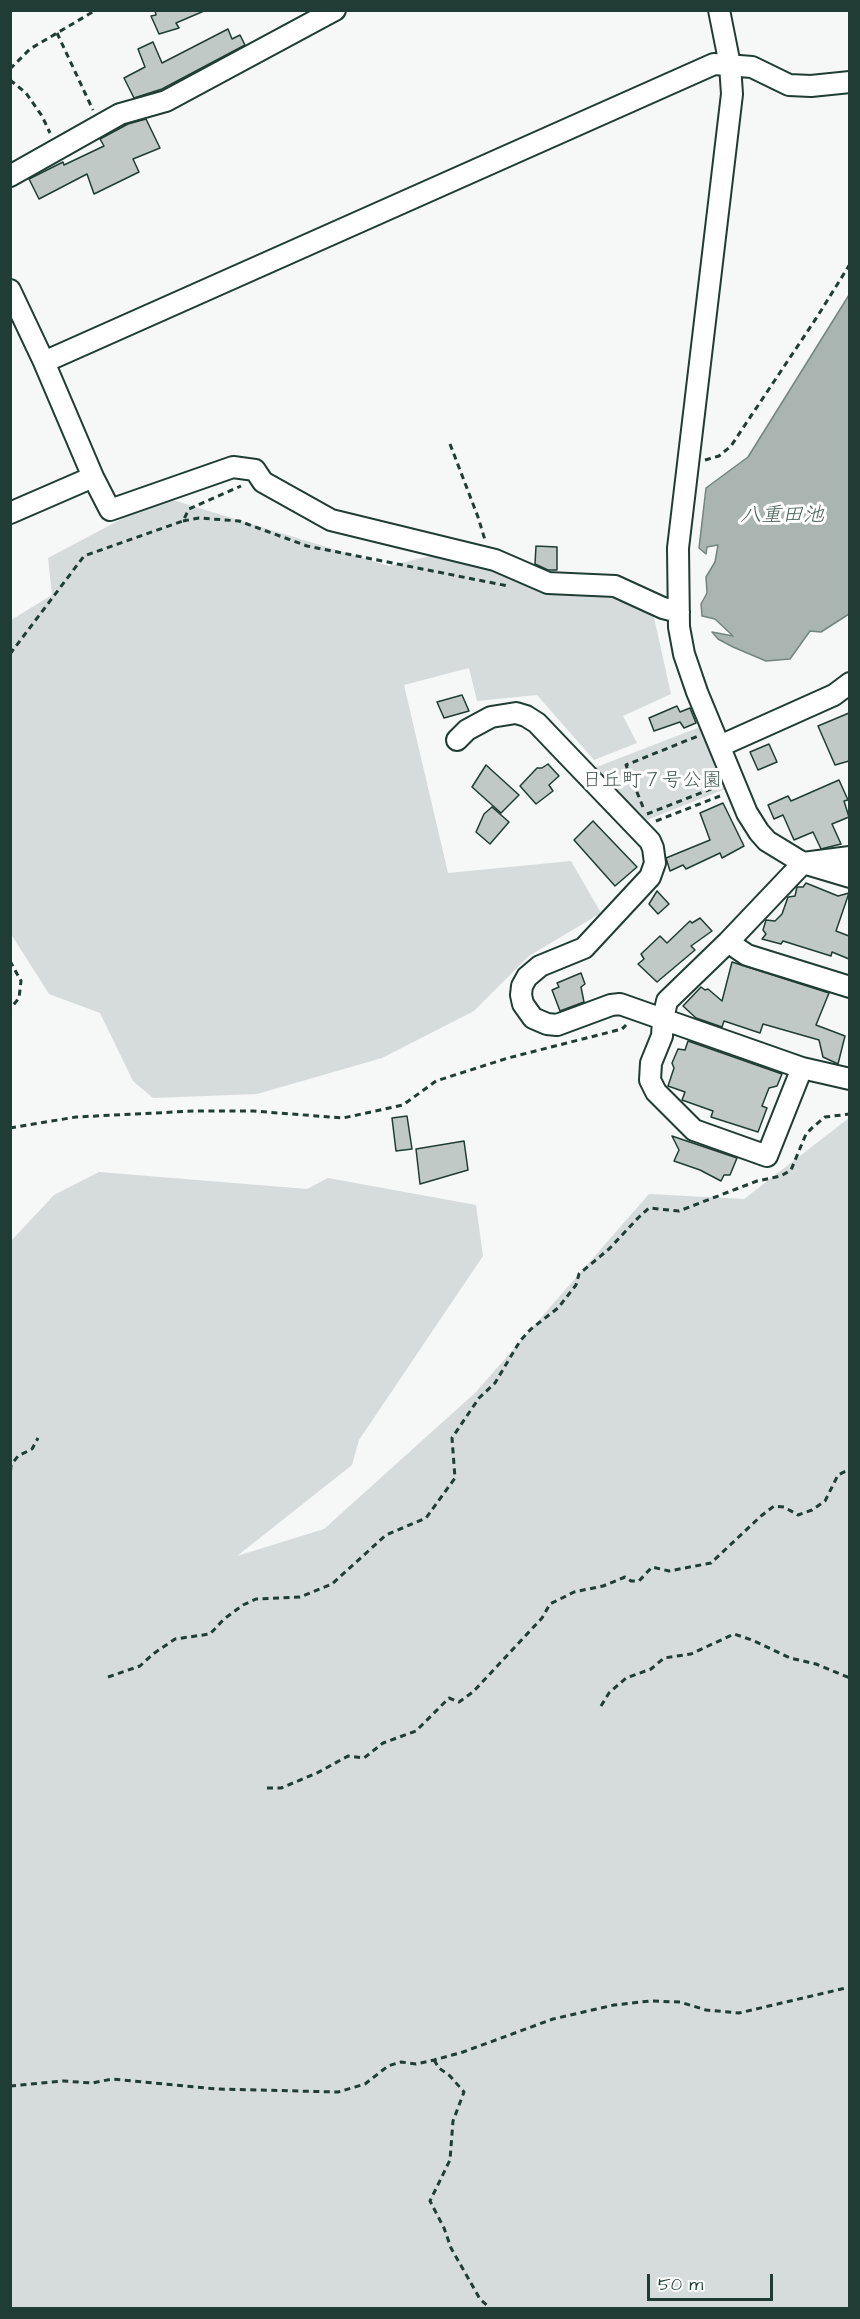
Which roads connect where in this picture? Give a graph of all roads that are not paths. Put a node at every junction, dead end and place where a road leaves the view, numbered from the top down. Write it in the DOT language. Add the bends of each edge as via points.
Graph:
graph roads {
  1 [pos="335,10"];
  2 [pos="719,10"];
  3 [pos="730,65"];
  4 [pos="849,82"];
  5 [pos="10,176"];
  6 [pos="10,290"];
  7 [pos="44,362"];
  8 [pos="93,477"];
  9 [pos="10,513"];
  10 [pos="679,612"];
  11 [pos="849,683"];
  12 [pos="457,740"];
  13 [pos="720,746"];
  14 [pos="849,857"];
  15 [pos="803,863"];
  16 [pos="849,876"];
  17 [pos="728,942"];
  18 [pos="849,987"];
  19 [pos="663,1019"];
  20 [pos="802,1068"];
  21 [pos="849,1079"];
  1 -- 5 [label="street" via="166,101 120,114"];
  2 -- 3 [label="street"];
  3 -- 4 [label="street" via="752,68 789,85"];
  3 -- 7 [label="street" via="714,64"];
  3 -- 10 [label="street" via="732,94 678,548"];
  6 -- 7 [label="street"];
  7 -- 8 [label="street"];
  8 -- 9 [label="street"];
  8 -- 10 [label="street" via="110,510 233,467 255,470 263,482 331,520 495,560 548,584 615,586"];
  10 -- 13 [label="street" via="689,671"];
  11 -- 13 [label="street" via="834,695"];
  12 -- 19 [label="street" via="491,717 516,713 526,716 537,723 653,848 655,863 650,877 584,948 532,971 521,995 528,1013 557,1025 620,1004"];
  13 -- 15 [label="street" via="747,813 759,832"];
  14 -- 15 [label="street"];
  15 -- 16 [label="street"];
  15 -- 17 [label="street"];
  17 -- 18 [label="street" via="747,955"];
  17 -- 19 [label="street" via="667,1001"];
  19 -- 20 [label="street"];
  19 -- 20 [label="street" via="662,1036 650,1071 656,1092 694,1130 767,1156"];
  20 -- 21 [label="street"];
}
